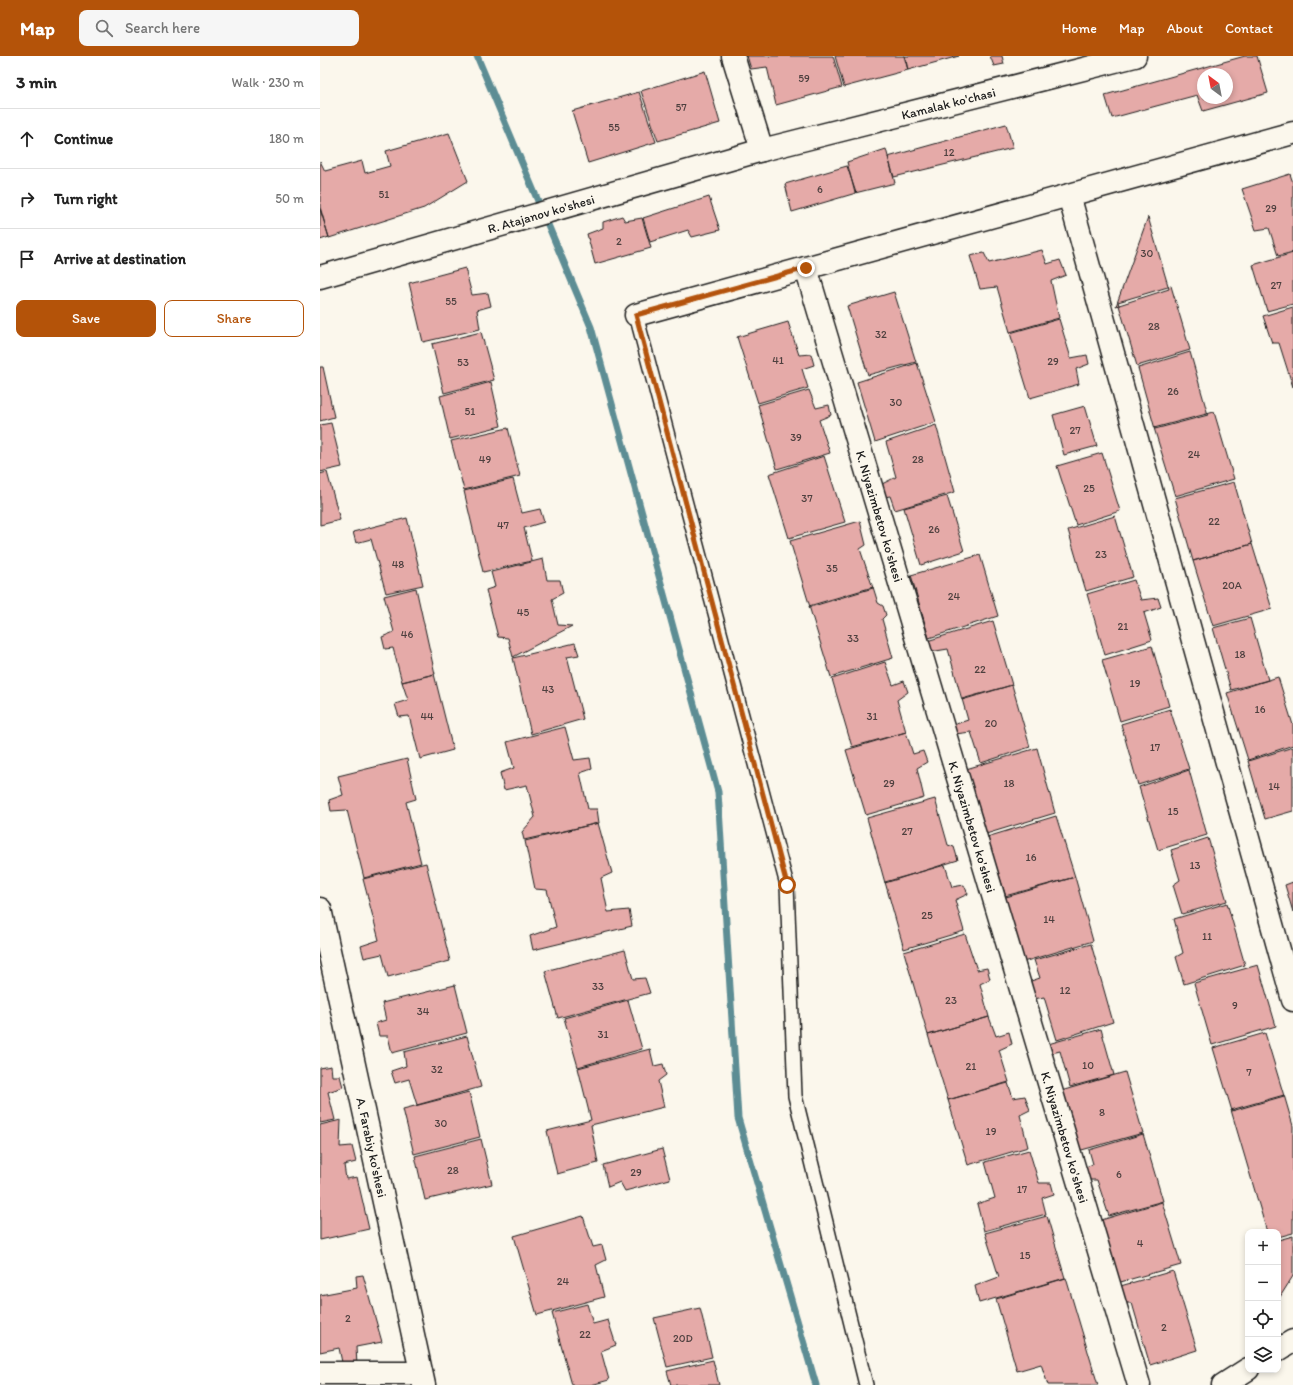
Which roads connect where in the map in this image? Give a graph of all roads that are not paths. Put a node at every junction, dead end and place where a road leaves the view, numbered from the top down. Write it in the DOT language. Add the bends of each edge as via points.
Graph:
graph roads {
  1 [pos="733,56"];
  2 [pos="1135,56"];
  3 [pos="1293,133"];
  4 [pos="762,150"];
  5 [pos="1069,195"];
  6 [pos="806,268"];
  7 [pos="320,276"];
  8 [pos="636,315"];
  9 [pos="320,909"];
  10 [pos="1293,1000"];
  11 [pos="1293,1341"];
  12 [pos="1281,1348"];
  13 [pos="1245,1371"];
  14 [pos="320,1373"];
  15 [pos="422,1379"];
  16 [pos="866,1385"];
  17 [pos="1138,1385"];
  18 [pos="1223,1385"];
  1 -- 4 [label="street"];
  2 -- 4 [label="street, Kamalak ko'chasi"];
  3 -- 5 [label="street"];
  4 -- 7 [label="street, R. Atajanov ko'shesi"];
  5 -- 6 [label="street"];
  5 -- 10 [label="street"];
  6 -- 8 [label="street"];
  6 -- 17 [label="street, K. Niyazimbetov ko'shesi"];
  8 -- 16 [label="lane" via="787,885 795,1096"];
  9 -- 15 [label="street, A. Farabiy ko'shesi"];
  11 -- 12 [label="street"];
  13 -- 18 [label="street"];
  14 -- 15 [label="street"];
}
